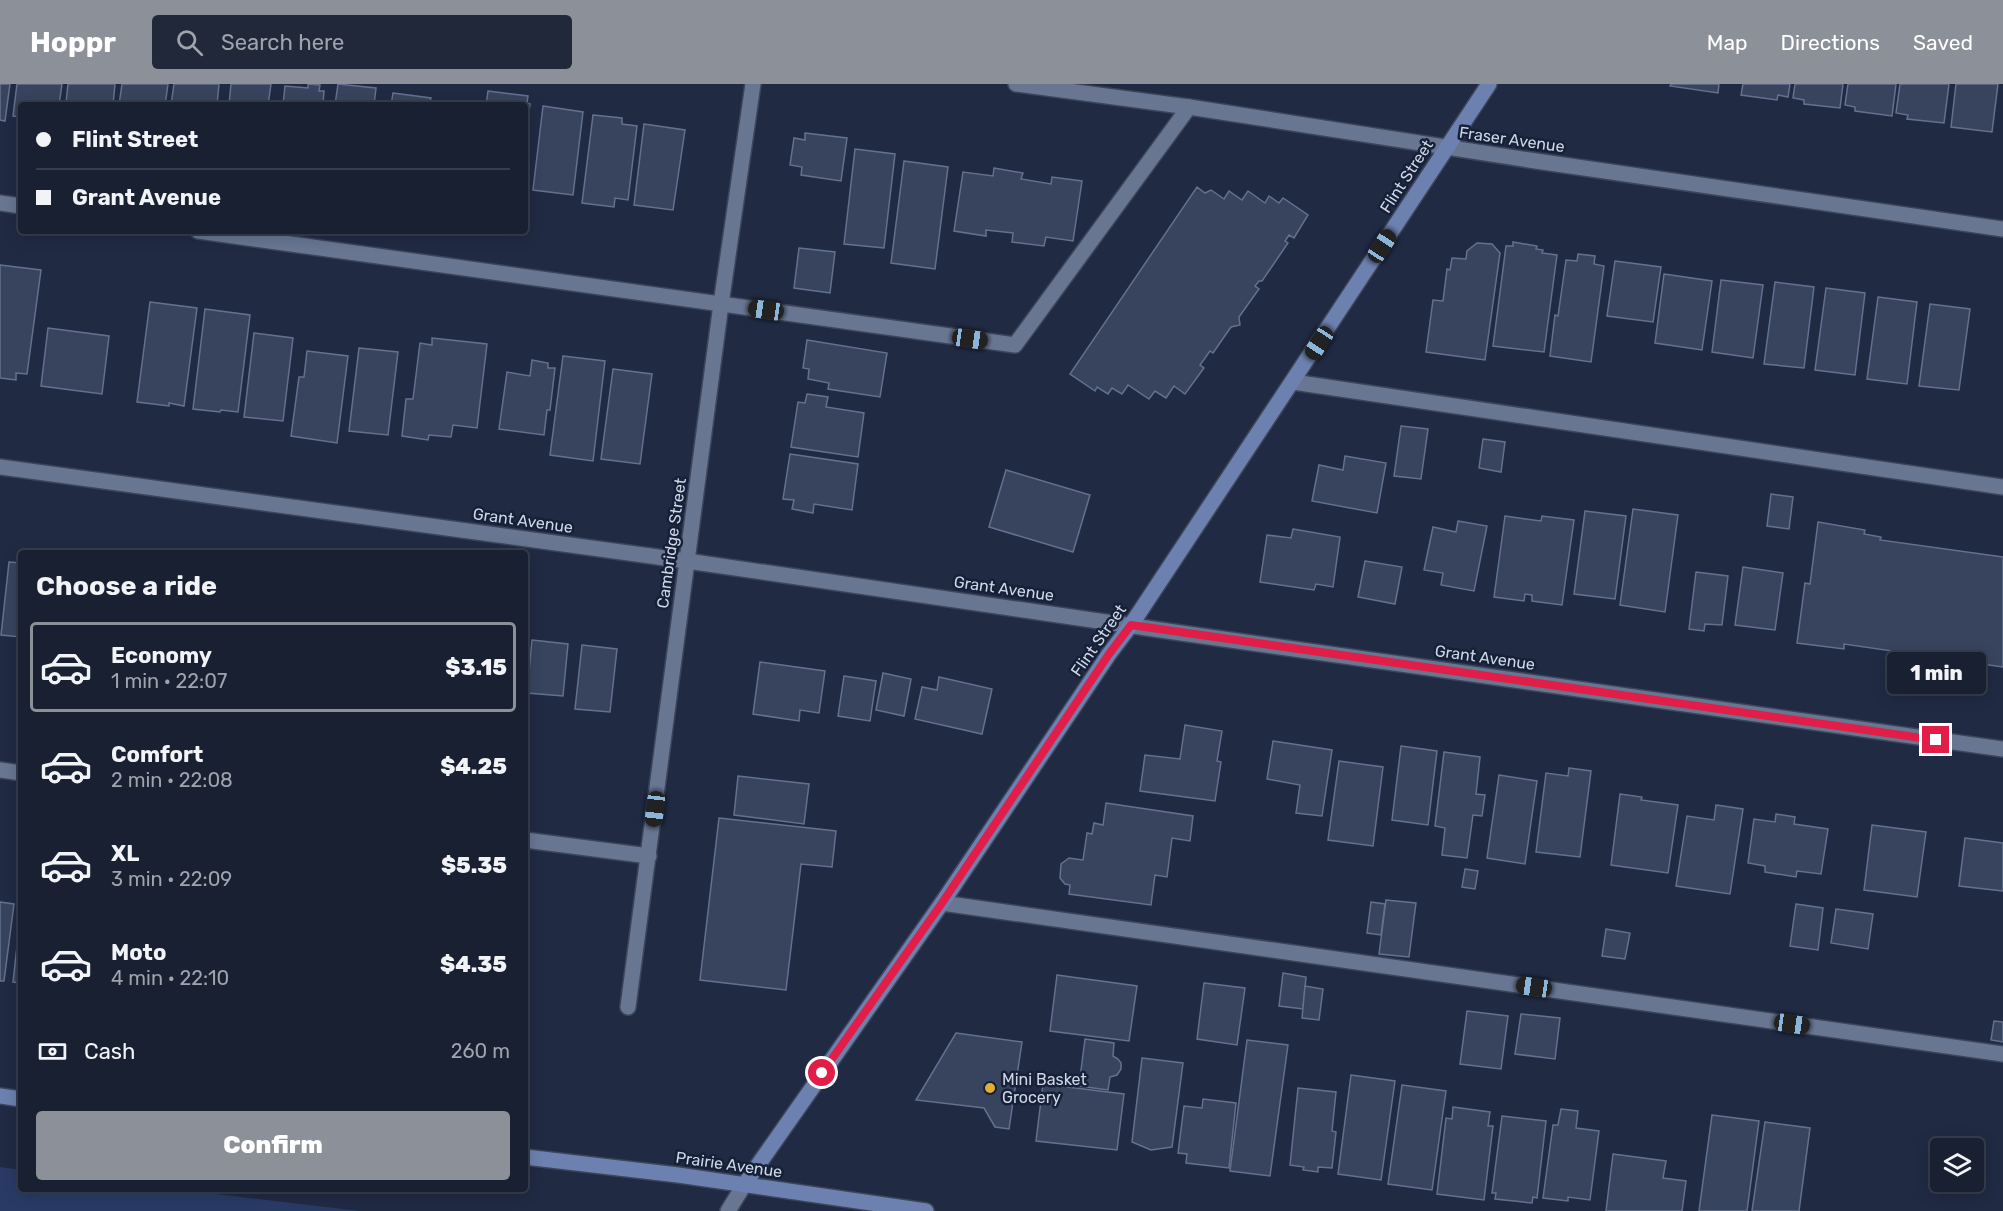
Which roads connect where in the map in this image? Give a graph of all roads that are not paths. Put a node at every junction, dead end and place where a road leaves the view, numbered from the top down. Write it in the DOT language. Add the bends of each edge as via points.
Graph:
graph roads {
  1 [pos="753,84"];
  2 [pos="1016,84"];
  3 [pos="1489,84"];
  4 [pos="1189,108"];
  5 [pos="1447,147"];
  6 [pos="0,203"];
  7 [pos="18,206"];
  8 [pos="2003,229"];
  9 [pos="219,234"];
  10 [pos="721,304"];
  11 [pos="1293,381"];
  12 [pos="0,467"];
  13 [pos="2003,487"];
  14 [pos="687,561"];
  15 [pos="1131,625"];
  16 [pos="2003,749"];
  17 [pos="0,770"];
  18 [pos="18,773"];
  19 [pos="528,840"];
  20 [pos="649,856"];
  21 [pos="942,903"];
  22 [pos="628,1006"];
  23 [pos="2003,1054"];
  24 [pos="0,1096"];
  25 [pos="18,1099"];
  26 [pos="528,1157"];
  27 [pos="744,1185"];
  28 [pos="728,1211"];
  29 [pos="926,1211"];
  1 -- 10 [label="street, Cambridge Street"];
  2 -- 4 [label="street, Fraser Avenue"];
  3 -- 5 [label="street, Flint Street"];
  4 -- 5 [label="street, Fraser Avenue"];
  4 -- 10 [label="street" via="1015,345"];
  5 -- 8 [label="street, Fraser Avenue"];
  5 -- 11 [label="street, Flint Street"];
  6 -- 7 [label="street"];
  9 -- 10 [label="street"];
  10 -- 14 [label="street, Cambridge Street"];
  11 -- 13 [label="street"];
  11 -- 15 [label="street, Flint Street"];
  12 -- 14 [label="street, Grant Avenue"];
  14 -- 15 [label="street, Grant Avenue"];
  14 -- 20 [label="street, Cambridge Street"];
  15 -- 16 [label="street, Grant Avenue"];
  15 -- 21 [label="street, Flint Street"];
  17 -- 18 [label="street"];
  19 -- 20 [label="street"];
  20 -- 22 [label="street, Cambridge Street"];
  21 -- 23 [label="street"];
  21 -- 27 [label="street, Flint Street"];
  24 -- 25 [label="street"];
  26 -- 27 [label="street, Prairie Avenue"];
  27 -- 28 [label="street, Flint Street"];
  27 -- 29 [label="street, Prairie Avenue"];
}
